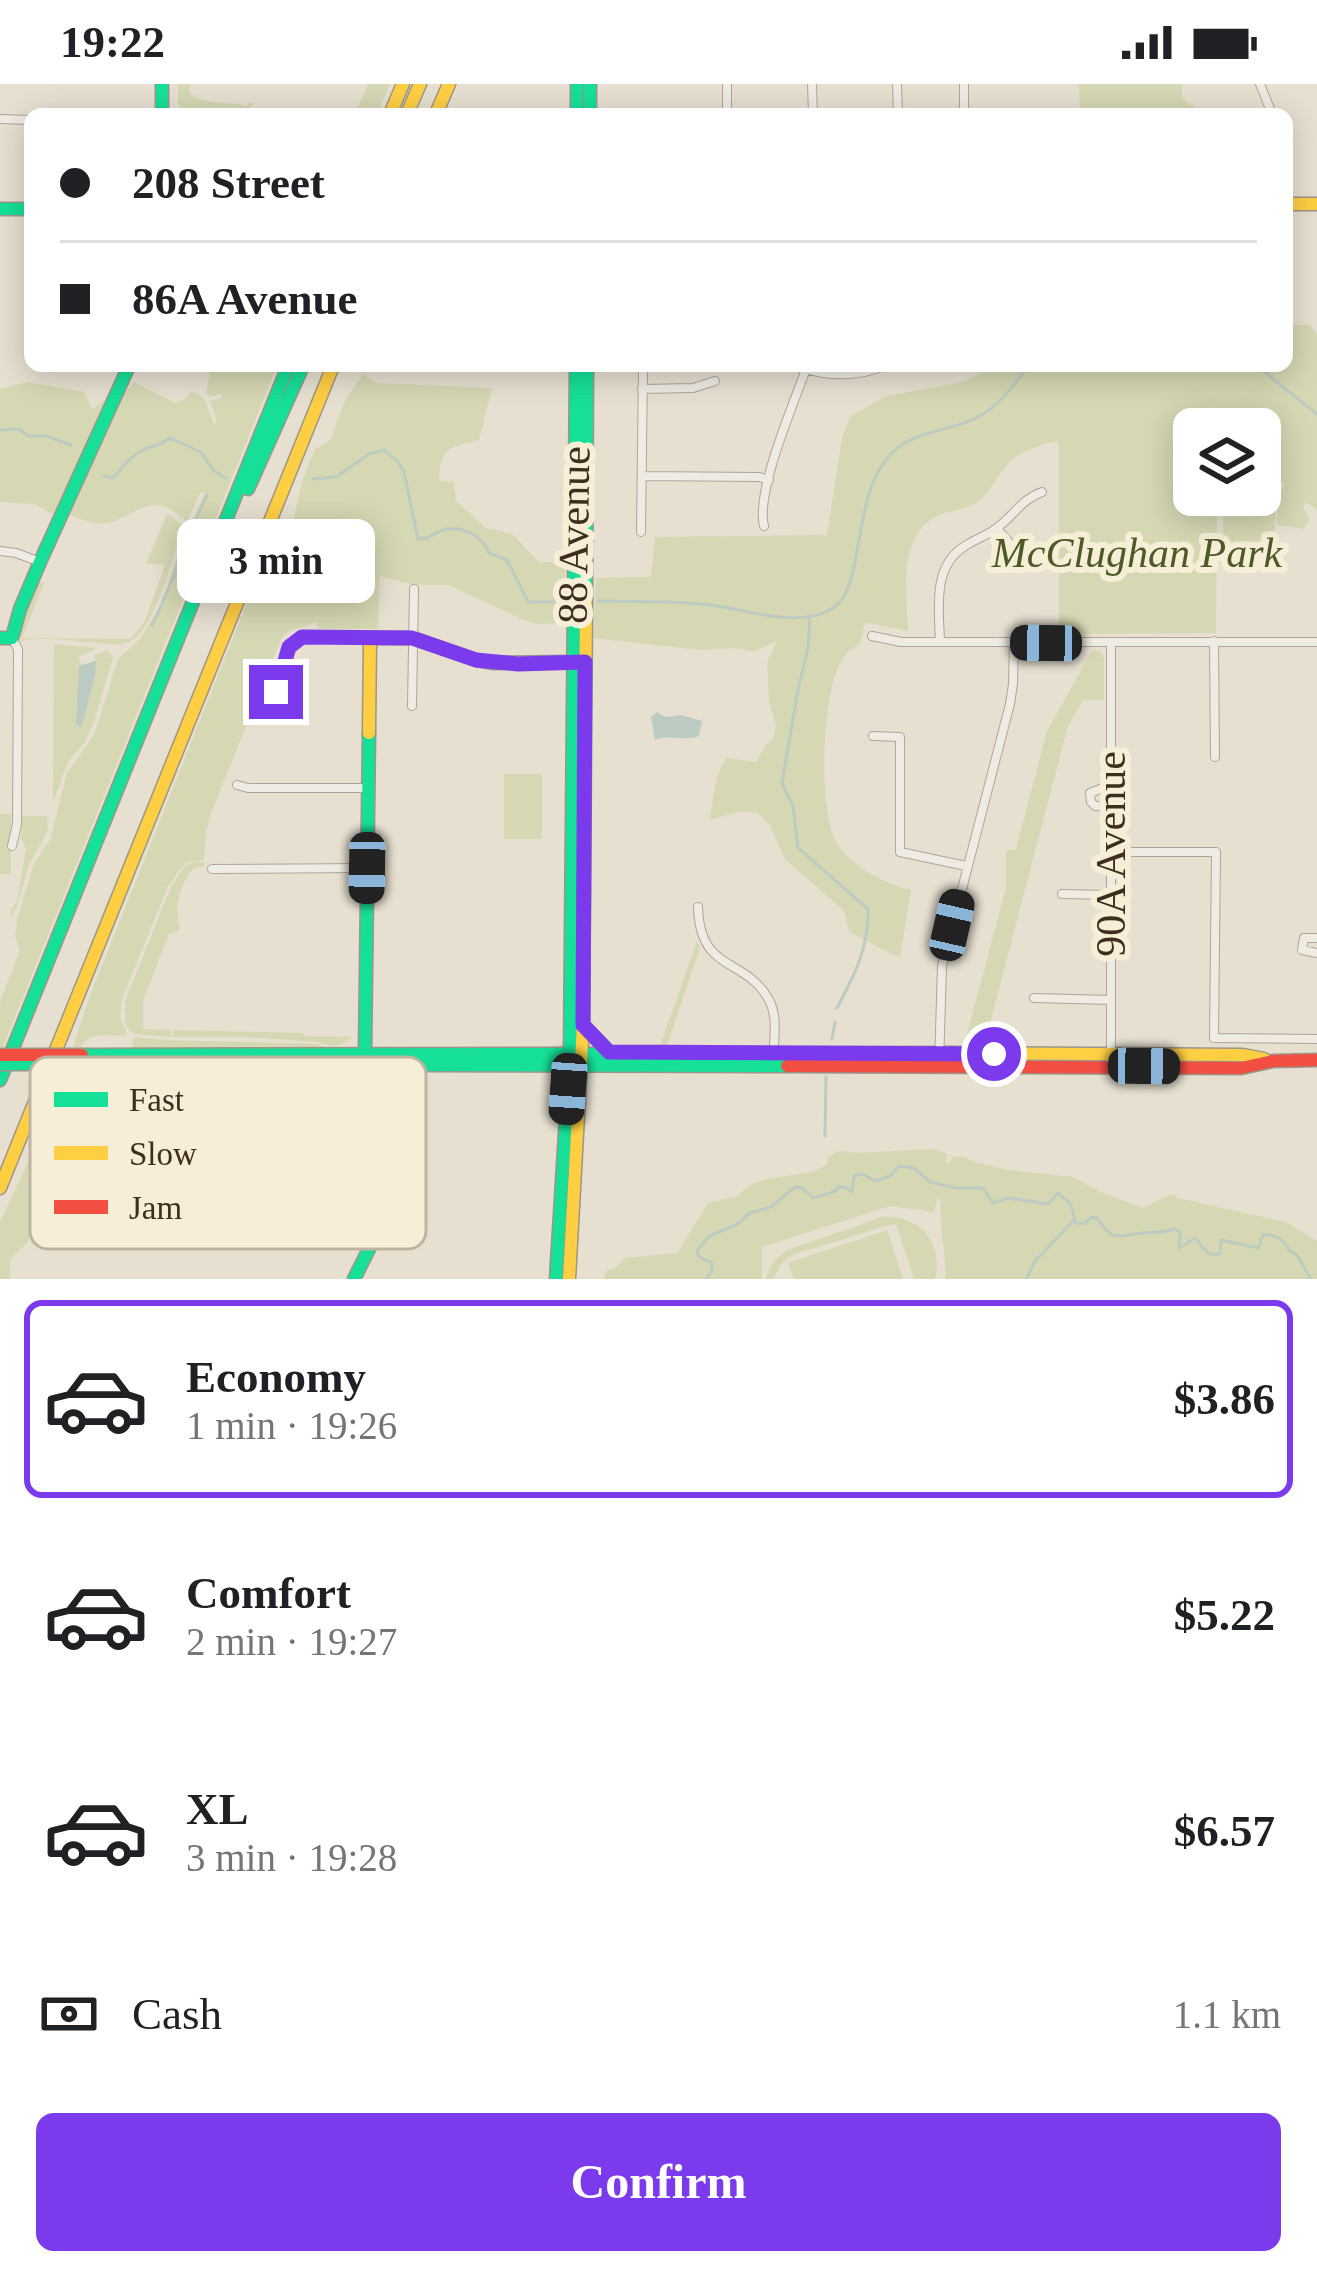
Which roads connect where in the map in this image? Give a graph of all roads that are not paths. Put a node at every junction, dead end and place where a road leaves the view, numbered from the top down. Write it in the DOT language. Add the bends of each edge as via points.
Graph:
graph roads {
  1 [pos="126,372"];
  2 [pos="286,372"];
  3 [pos="301,372"];
  4 [pos="327,372"];
  5 [pos="575,372"];
  6 [pos="587,372"];
  7 [pos="643,372"];
  8 [pos="805,372"];
  9 [pos="820,372"];
  10 [pos="869,372"];
  11 [pos="715,381"];
  12 [pos="643,388"];
  13 [pos="642,476"];
  14 [pos="769,480"];
  15 [pos="1042,491"];
  16 [pos="580,501"];
  17 [pos="764,526"];
  18 [pos="997,529"];
  19 [pos="641,532"];
  20 [pos="0,551"];
  21 [pos="1019,553"];
  22 [pos="40,562"];
  23 [pos="414,589"];
  24 [pos="194,599"];
  25 [pos="872,636"];
  26 [pos="6,638"];
  27 [pos="370,638"];
  28 [pos="412,638"];
  29 [pos="1214,641"];
  30 [pos="940,642"];
  31 [pos="1013,642"];
  32 [pos="1111,642"];
  33 [pos="1317,642"];
  34 [pos="579,662"];
  35 [pos="278,703"];
  36 [pos="412,706"];
  37 [pos="572,711"];
  38 [pos="873,736"];
  39 [pos="1215,757"];
  40 [pos="585,775"];
  41 [pos="237,785"];
  42 [pos="1111,785"];
  43 [pos="368,788"];
  44 [pos="1111,807"];
  45 [pos="12,846"];
  46 [pos="1111,852"];
  47 [pos="966,866"];
  48 [pos="367,868"];
  49 [pos="212,869"];
  50 [pos="1062,894"];
  51 [pos="1111,895"];
  52 [pos="698,907"];
  53 [pos="1317,938"];
  54 [pos="1317,953"];
  55 [pos="1034,998"];
  56 [pos="1111,1000"];
  57 [pos="577,1028"];
  58 [pos="365,1031"];
  59 [pos="1317,1039"];
  60 [pos="0,1055"];
  61 [pos="40,1057"];
  62 [pos="53,1057"];
  63 [pos="342,1057"];
  64 [pos="365,1057"];
  65 [pos="389,1057"];
  66 [pos="547,1058"];
  67 [pos="576,1058"];
  68 [pos="426,1059"];
  69 [pos="607,1059"];
  70 [pos="773,1059"];
  71 [pos="1111,1059"];
  72 [pos="939,1060"];
  73 [pos="1317,1060"];
  74 [pos="30,1062"];
  75 [pos="0,1064"];
  76 [pos="0,1080"];
  77 [pos="574,1087"];
  78 [pos="30,1113"];
  79 [pos="0,1187"];
  80 [pos="369,1249"];
  81 [pos="354,1279"];
  82 [pos="556,1279"];
  83 [pos="569,1279"];
  1 -- 22 [label="main road"];
  2 -- 24 [label="main road"];
  3 -- 24 [label="main road"];
  4 -- 62 [label="main road"];
  5 -- 16 [label="main road, 88 Avenue"];
  6 -- 16 [label="main road, 88 Avenue"];
  7 -- 12 [label="street"];
  8 -- 14 [label="street"];
  9 -- 10 [label="street"];
  11 -- 12 [label="street"];
  12 -- 13 [label="street"];
  13 -- 14 [label="street"];
  13 -- 19 [label="street"];
  14 -- 17 [label="street"];
  15 -- 18 [label="street"];
  16 -- 34 [label="main road, 88 Avenue"];
  18 -- 21 [label="street"];
  18 -- 30 [label="street" via="946,565"];
  20 -- 22 [label="street"];
  22 -- 26 [label="main road"];
  23 -- 28 [label="street"];
  24 -- 76 [label="main road"];
  25 -- 30 [label="street"];
  26 -- 45 [label="street" via="18,649"];
  27 -- 28 [label="main road"];
  27 -- 35 [label="street" via="302,637 289,647"];
  27 -- 43 [label="main road"];
  28 -- 34 [label="main road" via="476,660"];
  28 -- 36 [label="street"];
  29 -- 32 [label="street"];
  29 -- 33 [label="street"];
  29 -- 39 [label="street"];
  30 -- 31 [label="street"];
  31 -- 32 [label="street"];
  31 -- 47 [label="street" via="1010,704"];
  32 -- 42 [label="street, 90A Avenue"];
  34 -- 37 [label="main road, 88 Avenue"];
  34 -- 40 [label="main road, 88 Avenue"];
  37 -- 40 [label="main road"];
  37 -- 57 [label="main road, 88 Avenue"];
  38 -- 47 [label="street" via="900,737 900,852"];
  40 -- 57 [label="main road, 88 Avenue"];
  41 -- 43 [label="street"];
  42 -- 44 [label="street, 90A Avenue"];
  42 -- 44 [label="street" via="1090,793 1095,806"];
  43 -- 48 [label="main road"];
  44 -- 46 [label="street, 90A Avenue"];
  46 -- 51 [label="street, 90A Avenue"];
  46 -- 59 [label="street" via="1216,852 1214,1037"];
  47 -- 72 [label="street" via="940,978"];
  48 -- 49 [label="street"];
  48 -- 58 [label="main road"];
  50 -- 51 [label="street"];
  51 -- 56 [label="street, 90A Avenue"];
  52 -- 70 [label="street" via="710,951 770,1000"];
  53 -- 54 [label="street" via="1302,941 1302,950"];
  55 -- 56 [label="street"];
  56 -- 71 [label="street, 90A Avenue"];
  57 -- 66 [label="main road"];
  57 -- 67 [label="main road, 88 Avenue"];
  57 -- 69 [label="main road"];
  58 -- 63 [label="main road"];
  58 -- 64 [label="main road"];
  58 -- 65 [label="main road"];
  60 -- 61 [label="main road, bridge"];
  66 -- 67 [label="main road"];
  66 -- 68 [label="main road"];
  66 -- 77 [label="main road"];
  67 -- 69 [label="main road"];
  67 -- 77 [label="main road, 88 Avenue"];
  69 -- 70 [label="main road"];
  69 -- 77 [label="main road"];
  70 -- 72 [label="main road"];
  71 -- 72 [label="main road"];
  71 -- 73 [label="main road" via="1241,1068"];
  74 -- 75 [label="main road, bridge"];
  77 -- 82 [label="main road, 88 Avenue"];
  77 -- 83 [label="main road, 88 Avenue"];
  78 -- 79 [label="main road"];
  80 -- 81 [label="main road"];
}
